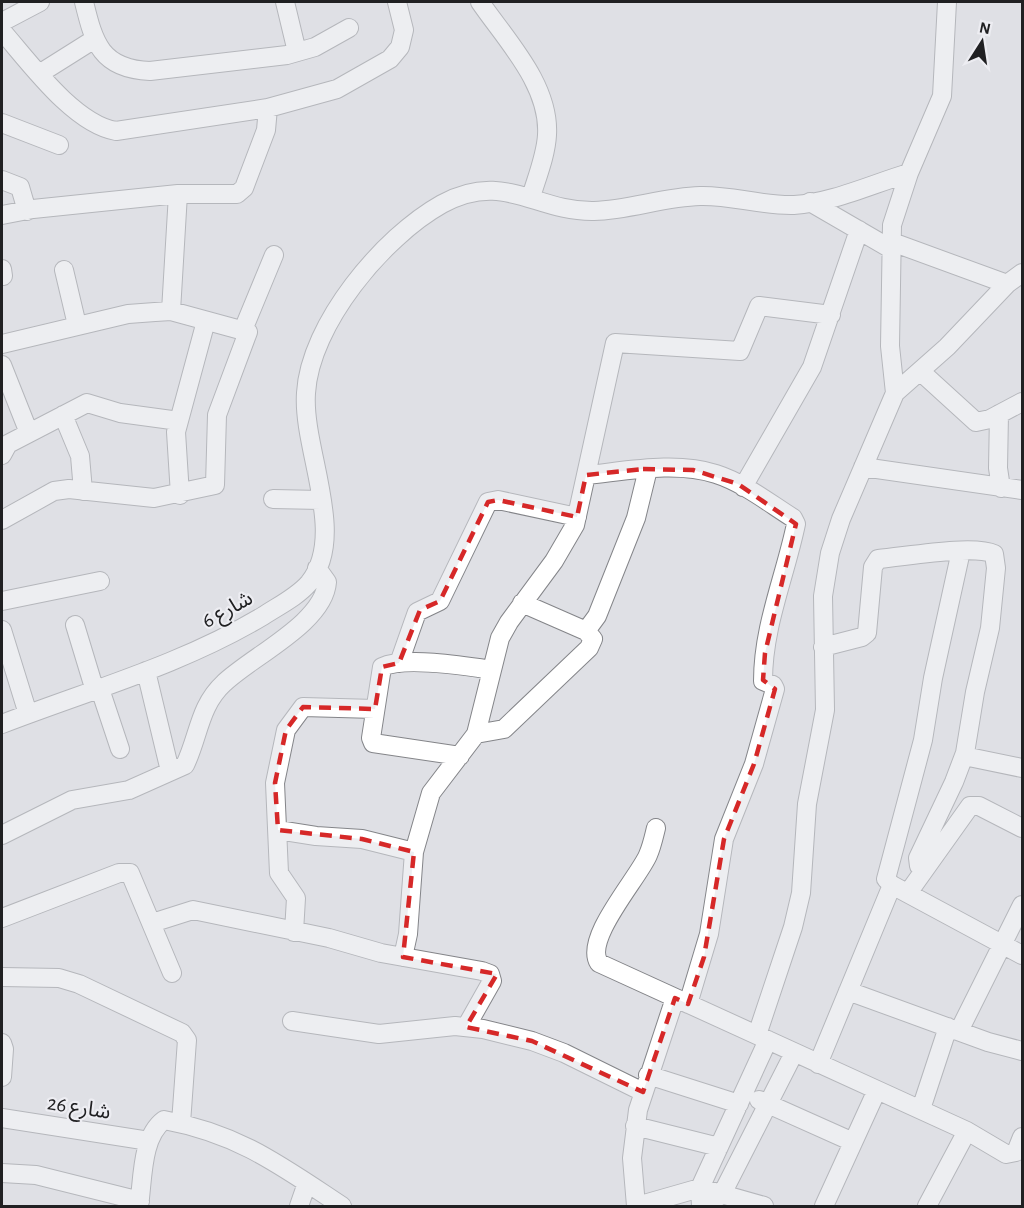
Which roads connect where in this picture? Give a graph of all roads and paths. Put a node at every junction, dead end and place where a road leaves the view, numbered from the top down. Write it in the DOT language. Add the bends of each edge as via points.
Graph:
graph roads {
  1 [pos="40,2"];
  2 [pos="84,2"];
  3 [pos="285,2"];
  4 [pos="396,2"];
  5 [pos="480,2"];
  6 [pos="946,2"];
  7 [pos="2,22"];
  8 [pos="349,28"];
  9 [pos="2,32"];
  10 [pos="93,40"];
  11 [pos="297,52"];
  12 [pos="39,74"];
  13 [pos="268,108"];
  14 [pos="2,123"];
  15 [pos="59,145"];
  16 [pos="909,173"];
  17 [pos="2,180"];
  18 [pos="178,194"];
  19 [pos="531,197"];
  20 [pos="810,202"];
  21 [pos="27,211"];
  22 [pos="2,215"];
  23 [pos="859,230"];
  24 [pos="892,246"];
  25 [pos="274,255"];
  26 [pos="64,270"];
  27 [pos="1023,273"];
  28 [pos="1006,284"];
  29 [pos="171,311"];
  30 [pos="831,315"];
  31 [pos="206,321"];
  32 [pos="77,325"];
  33 [pos="243,330"];
  34 [pos="2,344"];
  35 [pos="2,365"];
  36 [pos="920,371"];
  37 [pos="895,393"];
  38 [pos="1023,402"];
  39 [pos="999,414"];
  40 [pos="63,415"];
  41 [pos="179,421"];
  42 [pos="29,433"];
  43 [pos="2,455"];
  44 [pos="863,467"];
  45 [pos="648,469"];
  46 [pos="586,475"];
  47 [pos="743,487"];
  48 [pos="1001,488"];
  49 [pos="1023,490"];
  50 [pos="83,491"];
  51 [pos="180,495"];
  52 [pos="273,499"];
  53 [pos="321,500"];
  54 [pos="577,517"];
  55 [pos="2,520"];
  56 [pos="961,551"];
  57 [pos="317,568"];
  58 [pos="100,581"];
  59 [pos="2,601"];
  60 [pos="522,603"];
  61 [pos="75,625"];
  62 [pos="2,630"];
  63 [pos="586,631"];
  64 [pos="824,647"];
  65 [pos="399,663"];
  66 [pos="492,670"];
  67 [pos="146,671"];
  68 [pos="98,690"];
  69 [pos="375,709"];
  70 [pos="28,714"];
  71 [pos="2,724"];
  72 [pos="476,734"];
  73 [pos="120,749"];
  74 [pos="460,756"];
  75 [pos="964,756"];
  76 [pos="1023,768"];
  77 [pos="170,771"];
  78 [pos="656,828"];
  79 [pos="1023,828"];
  80 [pos="278,830"];
  81 [pos="2,835"];
  82 [pos="414,852"];
  83 [pos="924,870"];
  84 [pos="900,889"];
  85 [pos="1023,904"];
  86 [pos="2,918"];
  87 [pos="152,923"];
  88 [pos="294,932"];
  89 [pos="1001,945"];
  90 [pos="1023,955"];
  91 [pos="403,957"];
  92 [pos="172,973"];
  93 [pos="2,977"];
  94 [pos="848,991"];
  95 [pos="681,1001"];
  96 [pos="292,1021"];
  97 [pos="466,1027"];
  98 [pos="954,1029"];
  99 [pos="763,1038"];
  100 [pos="2,1043"];
  101 [pos="1023,1051"];
  102 [pos="794,1053"];
  103 [pos="818,1064"];
  104 [pos="2,1077"];
  105 [pos="645,1084"];
  106 [pos="877,1090"];
  107 [pos="741,1098"];
  108 [pos="768,1104"];
  109 [pos="921,1109"];
  110 [pos="2,1118"];
  111 [pos="181,1123"];
  112 [pos="635,1126"];
  113 [pos="967,1131"];
  114 [pos="1023,1137"];
  115 [pos="149,1141"];
  116 [pos="853,1142"];
  117 [pos="718,1147"];
  118 [pos="2,1173"];
  119 [pos="307,1184"];
  120 [pos="722,1194"];
  121 [pos="700,1197"];
  122 [pos="139,1204"];
  123 [pos="299,1206"];
  124 [pos="342,1206"];
  125 [pos="636,1206"];
  126 [pos="706,1206"];
  127 [pos="764,1206"];
  128 [pos="824,1206"];
  129 [pos="927,1206"];
  1 -- 7 [label="street"];
  2 -- 10 [label="street"];
  3 -- 11 [label="street"];
  4 -- 13 [label="street" via="404,30 400,47 390,59 337,88"];
  5 -- 19 [label="street" via="528,69 546,117 547,143"];
  6 -- 16 [label="street" via="942,96"];
  8 -- 11 [label="street" via="315,47"];
  9 -- 12 [label="street"];
  10 -- 11 [label="street" via="117,65 129,70 150,71"];
  10 -- 12 [label="street"];
  12 -- 13 [label="street" via="88,121 116,131"];
  13 -- 18 [label="street" via="266,130 241,193"];
  14 -- 15 [label="street"];
  16 -- 20 [label="street"];
  16 -- 24 [label="street" via="896,207"];
  17 -- 21 [label="street" via="20,187"];
  18 -- 21 [label="street"];
  18 -- 29 [label="street"];
  19 -- 20 [label="street" via="585,211 703,196 769,205"];
  19 -- 53 [label="street" via="480,190 439,206 386,247 349,289 314,358 306,392 309,441"];
  20 -- 23 [label="street"];
  21 -- 22 [label="street"];
  23 -- 24 [label="street"];
  23 -- 30 [label="street"];
  24 -- 28 [label="street"];
  24 -- 37 [label="street" via="890,346"];
  25 -- 33 [label="street"];
  26 -- 32 [label="street"];
  27 -- 28 [label="street"];
  28 -- 36 [label="street"];
  29 -- 31 [label="street"];
  29 -- 32 [label="street" via="128,314"];
  30 -- 46 [label="street" via="759,306 740,351 615,343"];
  30 -- 47 [label="street" via="812,367"];
  31 -- 33 [label="street"];
  31 -- 41 [label="street"];
  32 -- 34 [label="street"];
  33 -- 51 [label="street" via="248,334 217,415 216,483"];
  35 -- 42 [label="street"];
  36 -- 37 [label="street"];
  36 -- 39 [label="street" via="969,419 982,422"];
  37 -- 44 [label="street"];
  38 -- 39 [label="street"];
  39 -- 48 [label="street"];
  40 -- 41 [label="street" via="87,403 120,413"];
  40 -- 42 [label="street"];
  40 -- 50 [label="street" via="80,456"];
  41 -- 51 [label="street" via="176,442"];
  42 -- 43 [label="street" via="8,444"];
  44 -- 48 [label="street"];
  44 -- 64 [label="street" via="830,553 823,596"];
  45 -- 46 [label="street"];
  45 -- 47 [label="street" via="715,474"];
  45 -- 63 [label="street" via="636,518 597,616"];
  46 -- 54 [label="street"];
  47 -- 95 [label="street" via="793,518 796,524 765,652 763,681 775,689 754,764 724,839 709,934"];
  48 -- 49 [label="street"];
  50 -- 51 [label="street" via="142,499"];
  50 -- 55 [label="street" via="54,490"];
  52 -- 53 [label="street"];
  53 -- 57 [label="street" via="325,539"];
  54 -- 60 [label="street" via="555,561"];
  54 -- 65 [label="street" via="498,500 489,502 440,601 417,612"];
  56 -- 64 [label="street" via="878,559 873,567 867,633 862,638"];
  56 -- 75 [label="street" via="988,551 996,559 990,628"];
  56 -- 84 [label="street" via="923,740 886,879"];
  57 -- 67 [label="street, شارع 6" via="297,594 246,626 198,652"];
  57 -- 77 [label="street" via="327,582 320,602 303,622 224,683 203,710 185,765"];
  58 -- 59 [label="street"];
  60 -- 63 [label="street"];
  60 -- 66 [label="street" via="500,638"];
  61 -- 68 [label="street"];
  62 -- 70 [label="street"];
  63 -- 72 [label="street" via="593,639 589,648 514,722 496,733"];
  64 -- 99 [label="street" via="825,710 807,804 801,892"];
  65 -- 66 [label="street" via="453,664"];
  65 -- 69 [label="street" via="382,666"];
  66 -- 72 [label="street"];
  67 -- 68 [label="street, شارع 6"];
  67 -- 77 [label="street"];
  68 -- 70 [label="street, شارع 6"];
  68 -- 73 [label="street"];
  69 -- 74 [label="street" via="373,743"];
  69 -- 80 [label="street" via="309,706 300,710 286,730 277,771"];
  70 -- 71 [label="street, شارع 6"];
  72 -- 74 [label="street"];
  74 -- 82 [label="street" via="431,794"];
  75 -- 76 [label="street"];
  75 -- 83 [label="street" via="918,858"];
  77 -- 81 [label="street" via="129,790 72,800"];
  78 -- 95 [label="street" via="648,855 609,915 596,953 605,966"];
  79 -- 83 [label="street" via="979,806 970,806"];
  80 -- 82 [label="street" via="363,839"];
  80 -- 88 [label="street" via="279,873 298,905"];
  82 -- 91 [label="street"];
  83 -- 84 [label="street"];
  84 -- 89 [label="street"];
  84 -- 94 [label="street"];
  85 -- 89 [label="street"];
  86 -- 87 [label="street" via="125,872 135,879"];
  87 -- 88 [label="street" via="193,910"];
  87 -- 92 [label="street"];
  88 -- 91 [label="street"];
  89 -- 90 [label="street"];
  89 -- 98 [label="street"];
  91 -- 97 [label="street" via="492,977"];
  93 -- 111 [label="street" via="59,978 80,984 182,1033 187,1040"];
  94 -- 98 [label="street"];
  94 -- 103 [label="street"];
  95 -- 99 [label="street"];
  95 -- 105 [label="street"];
  96 -- 97 [label="street" via="378,1034"];
  97 -- 105 [label="street" via="532,1041"];
  98 -- 101 [label="street"];
  98 -- 109 [label="street"];
  99 -- 102 [label="street"];
  99 -- 107 [label="street"];
  100 -- 104 [label="street"];
  102 -- 103 [label="street"];
  102 -- 108 [label="street"];
  103 -- 106 [label="street"];
  105 -- 107 [label="street"];
  105 -- 112 [label="street"];
  106 -- 109 [label="street"];
  106 -- 116 [label="street"];
  107 -- 108 [label="street"];
  107 -- 117 [label="street"];
  108 -- 116 [label="street"];
  108 -- 120 [label="street"];
  109 -- 113 [label="street"];
  110 -- 115 [label="street, شارع 26"];
  111 -- 115 [label="street" via="164,1120 156,1126"];
  111 -- 119 [label="street" via="255,1149"];
  112 -- 117 [label="street"];
  112 -- 125 [label="street" via="632,1158"];
  113 -- 114 [label="street" via="1006,1154 1016,1152"];
  113 -- 129 [label="street"];
  115 -- 122 [label="street"];
  116 -- 128 [label="street"];
  117 -- 121 [label="street"];
  118 -- 122 [label="street" via="36,1175"];
  119 -- 123 [label="street"];
  119 -- 124 [label="street"];
  120 -- 121 [label="street"];
  120 -- 126 [label="street"];
  120 -- 127 [label="street"];
  121 -- 125 [label="street"];
}
